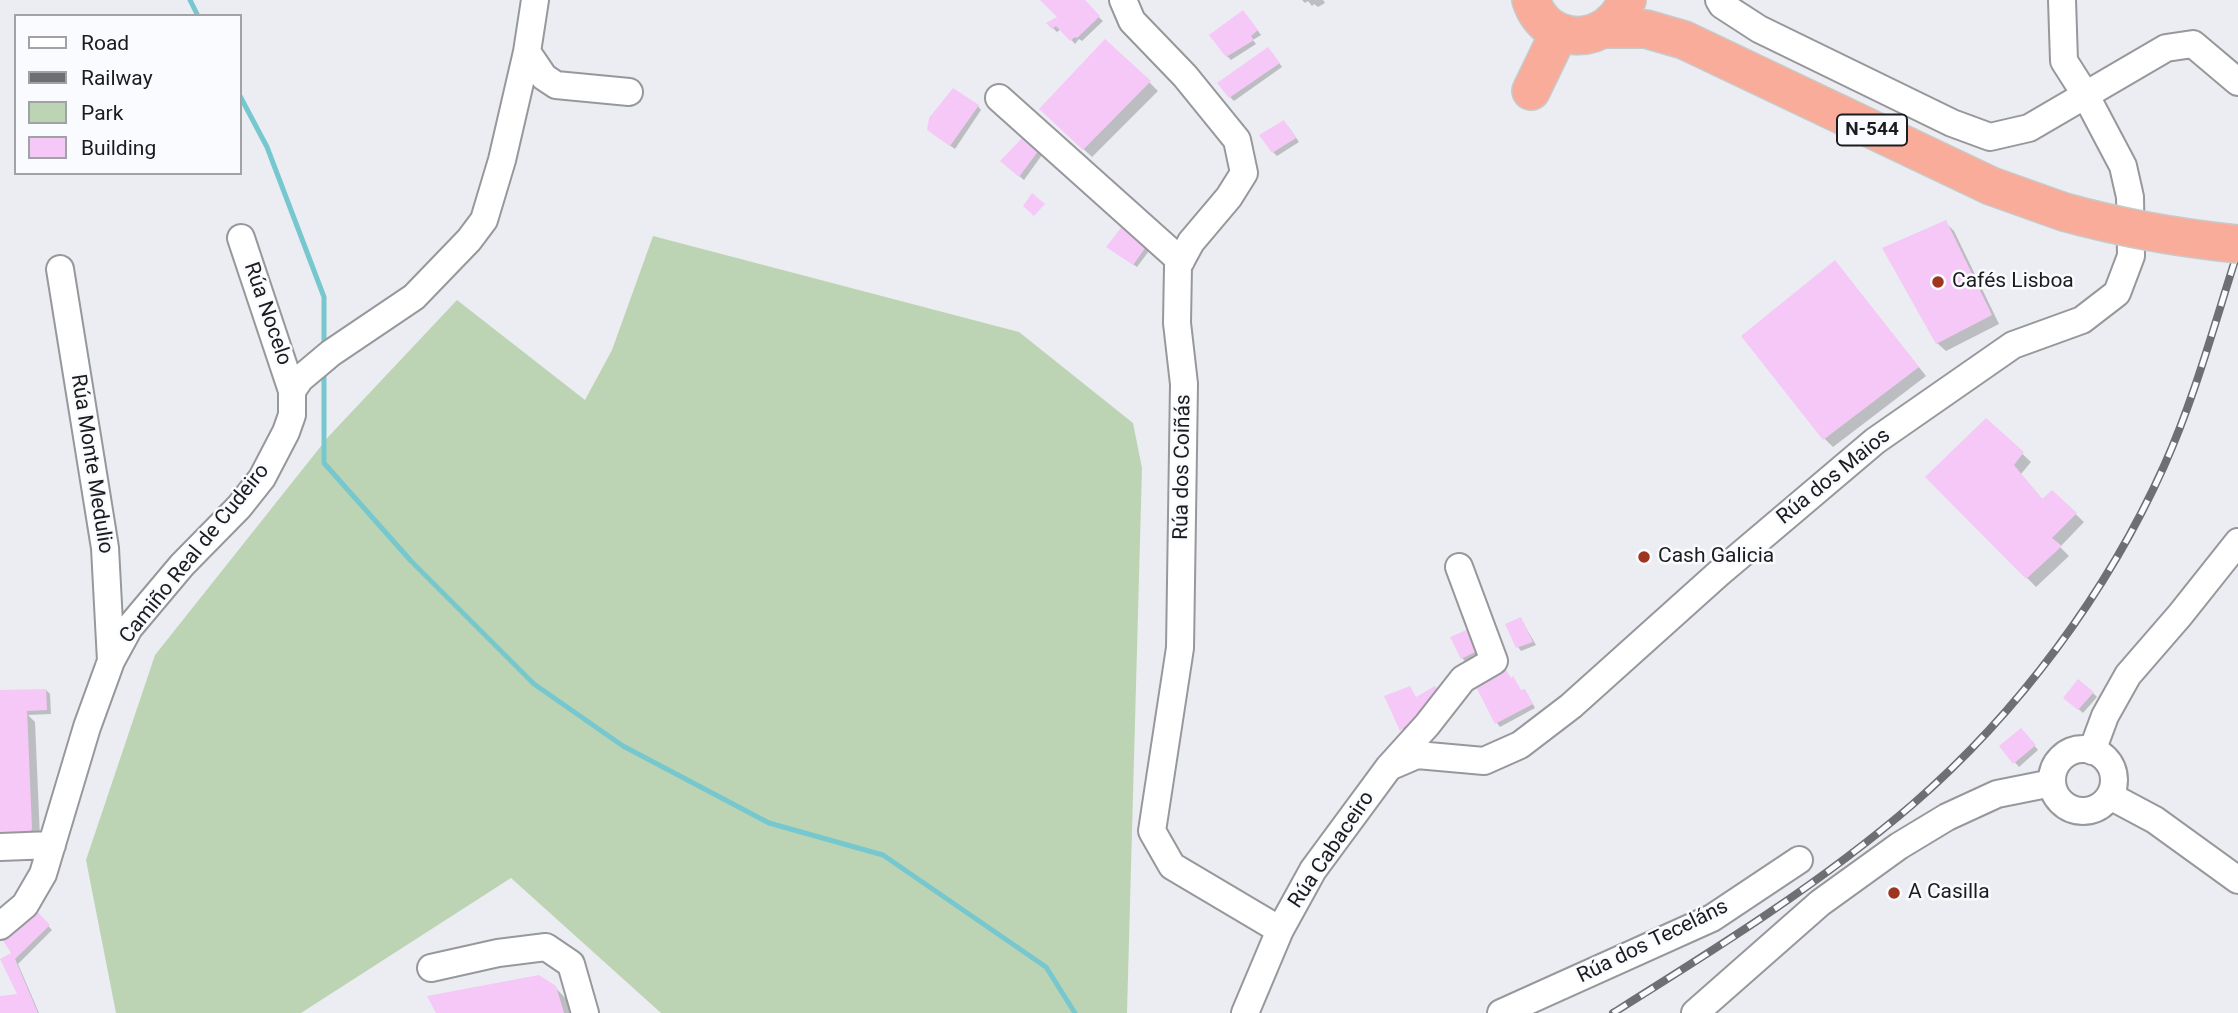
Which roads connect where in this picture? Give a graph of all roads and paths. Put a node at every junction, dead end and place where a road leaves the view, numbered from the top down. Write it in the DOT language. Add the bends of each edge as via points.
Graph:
graph roads {
  1 [pos="535,0"];
  2 [pos="1123,0"];
  3 [pos="1531,0"];
  4 [pos="1641,0"];
  5 [pos="1719,0"];
  6 [pos="2062,0"];
  7 [pos="1617,14"];
  8 [pos="1559,33"];
  9 [pos="1684,40"];
  10 [pos="527,52"];
  11 [pos="2238,82"];
  12 [pos="1531,91"];
  13 [pos="629,92"];
  14 [pos="2085,94"];
  15 [pos="999,98"];
  16 [pos="242,238"];
  17 [pos="2238,243"];
  18 [pos="1181,261"];
  19 [pos="60,269"];
  20 [pos="292,391"];
  21 [pos="2238,542"];
  22 [pos="1459,567"];
  23 [pos="111,661"];
  24 [pos="2092,751"];
  25 [pos="1389,767"];
  26 [pos="2052,783"];
  27 [pos="2109,796"];
  28 [pos="52,845"];
  29 [pos="0,847"];
  30 [pos="1798,860"];
  31 [pos="2238,880"];
  32 [pos="0,926"];
  33 [pos="1280,930"];
  34 [pos="431,968"];
  35 [pos="585,1013"];
  36 [pos="1245,1013"];
  37 [pos="1501,1013"];
  38 [pos="1695,1013"];
  1 -- 10 [label="street"];
  2 -- 18 [label="street, Rúa dos Coiñás" via="1132,21 1237,140 1244,173"];
  3 -- 8 [label="highway" via="1542,20"];
  4 -- 9 [label="highway, N-544"];
  5 -- 14 [label="street" via="1759,30 1990,137 2029,128"];
  6 -- 14 [label="street" via="2064,61"];
  7 -- 8 [label="highway, N-544" via="1579,36"];
  7 -- 9 [label="highway, N-544"];
  8 -- 12 [label="highway"];
  9 -- 17 [label="highway, N-544, bridge" via="1991,186 2133,230"];
  10 -- 13 [label="street" via="544,78 556,85"];
  10 -- 20 [label="street" via="484,220 414,297 331,354"];
  11 -- 14 [label="street" via="2193,44 2166,48"];
  14 -- 25 [label="street, Rúa dos Maios" via="2123,166 2130,197 2131,256 2117,293 2082,320 2013,345 1875,441 1572,706 1520,746 1484,761 1417,755"];
  15 -- 18 [label="street"];
  16 -- 20 [label="street, Rúa Nocelo"];
  18 -- 33 [label="street, Rúa dos Coiñás" via="1177,323 1184,384 1180,648 1152,831 1172,866"];
  19 -- 23 [label="street, Rúa Monte Medulio" via="105,548"];
  20 -- 23 [label="street, Camiño Real de Cudeiro" via="292,415 262,478 130,628"];
  21 -- 24 [label="street" via="2128,676"];
  22 -- 25 [label="street, Rúa Cabaceiro" via="1493,661 1463,679"];
  23 -- 28 [label="street, Camiño Real de Cudeiro"];
  24 -- 26 [label="street" via="2077,750 2063,756 2054,768"];
  24 -- 27 [label="street" via="2112,769 2114,783"];
  25 -- 33 [label="street, Rúa Cabaceiro" via="1313,870"];
  26 -- 27 [label="street" via="2057,798 2076,810 2092,810"];
  26 -- 38 [label="street" via="1997,794 1899,846 1820,903"];
  27 -- 31 [label="street" via="2149,816"];
  28 -- 29 [label="street"];
  28 -- 32 [label="street, Camiño Real de Cudeiro" via="35,890"];
  30 -- 37 [label="street, Rúa dos Teceláns" via="1713,918"];
  33 -- 36 [label="street, Rúa Cabaceiro"];
  34 -- 35 [label="street" via="546,947 571,964"];
}
